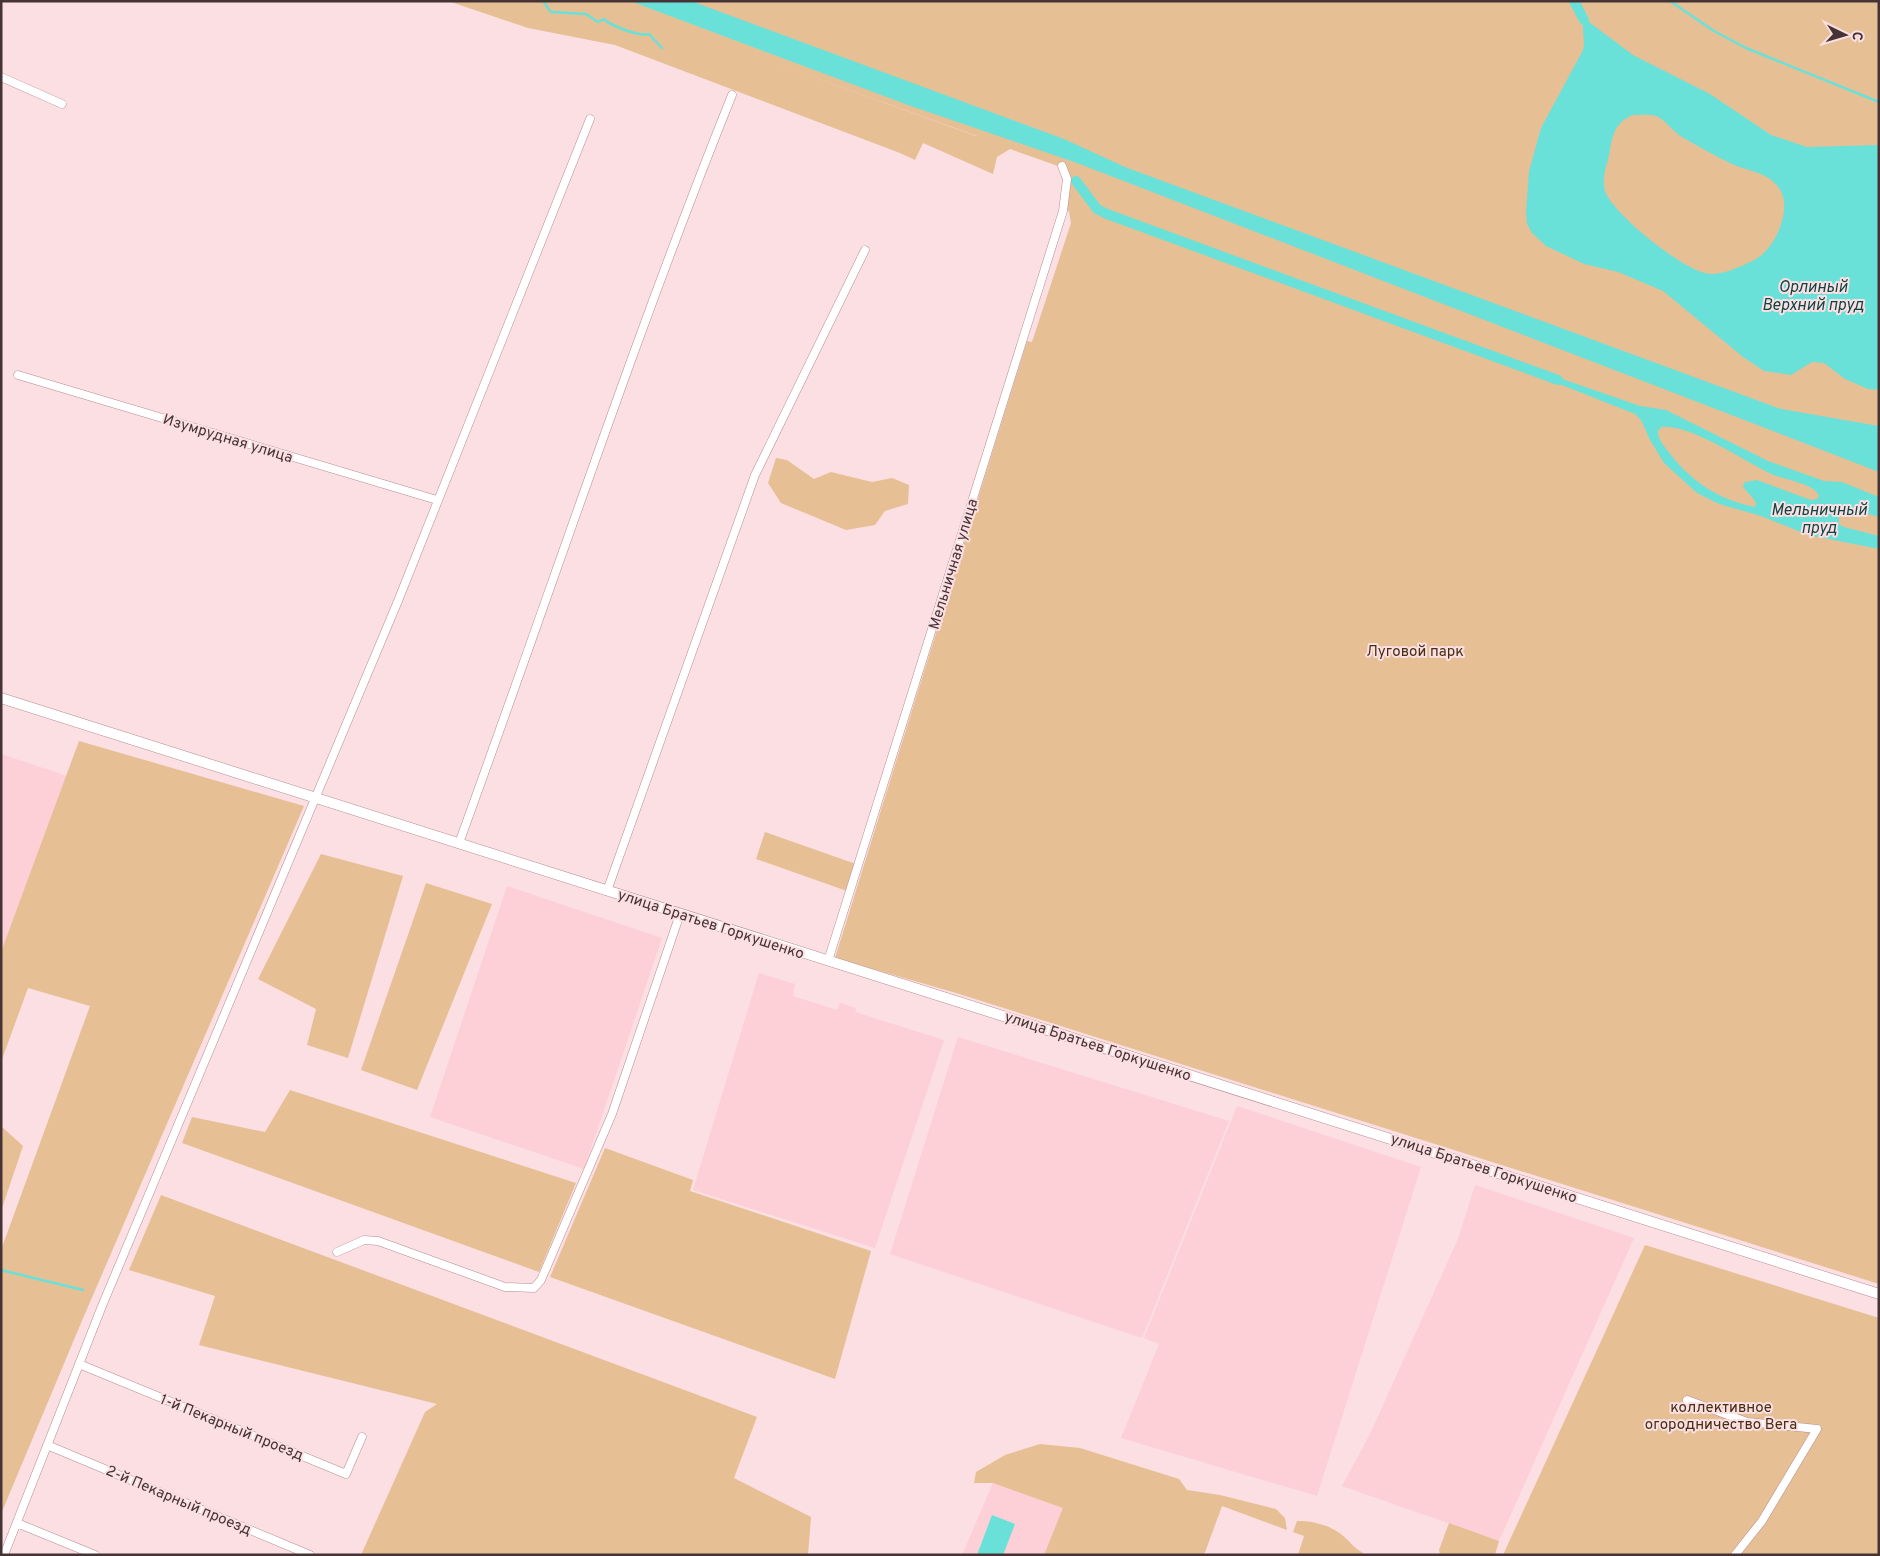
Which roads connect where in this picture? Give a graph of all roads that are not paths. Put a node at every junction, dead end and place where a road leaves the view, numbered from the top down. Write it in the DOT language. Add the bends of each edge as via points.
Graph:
graph roads {
  1 [pos="1,77"];
  2 [pos="732,95"];
  3 [pos="62,104"];
  4 [pos="590,119"];
  5 [pos="1062,166"];
  6 [pos="865,250"];
  7 [pos="18,375"];
  8 [pos="438,500"];
  9 [pos="1,698"];
  10 [pos="313,796"];
  11 [pos="459,843"];
  12 [pos="607,891"];
  13 [pos="680,914"];
  14 [pos="828,961"];
  15 [pos="337,1252"];
  16 [pos="1879,1294"];
  17 [pos="79,1364"];
  18 [pos="1687,1400"];
  19 [pos="362,1436"];
  20 [pos="47,1445"];
  21 [pos="17,1522"];
  22 [pos="4,1555"];
  23 [pos="94,1555"];
  24 [pos="310,1555"];
  25 [pos="1735,1555"];
  1 -- 3 [label="street"];
  2 -- 11 [label="street" via="680,223 608,419"];
  4 -- 8 [label="street"];
  5 -- 14 [label="street, Мельничная улица" via="1067,179 1063,210"];
  6 -- 12 [label="street" via="755,475"];
  7 -- 8 [label="street, Изумрудная улица"];
  8 -- 10 [label="street"];
  9 -- 10 [label="street, улица Братьев Горкушенко"];
  10 -- 11 [label="street, улица Братьев Горкушенко"];
  10 -- 17 [label="street"];
  11 -- 12 [label="street, улица Братьев Горкушенко"];
  12 -- 13 [label="street, улица Братьев Горкушенко"];
  13 -- 14 [label="street, улица Братьев Горкушенко"];
  13 -- 15 [label="street" via="612,1114 541,1280 534,1288 505,1286 378,1241 364,1240"];
  14 -- 16 [label="street, улица Братьев Горкушенко"];
  17 -- 19 [label="street, 1-й Пекарный проезд" via="346,1474"];
  17 -- 20 [label="street"];
  18 -- 25 [label="street" via="1747,1422 1817,1429 1762,1521"];
  20 -- 21 [label="street"];
  20 -- 24 [label="street, 2-й Пекарный проезд"];
  21 -- 22 [label="street"];
  21 -- 23 [label="street"];
}
